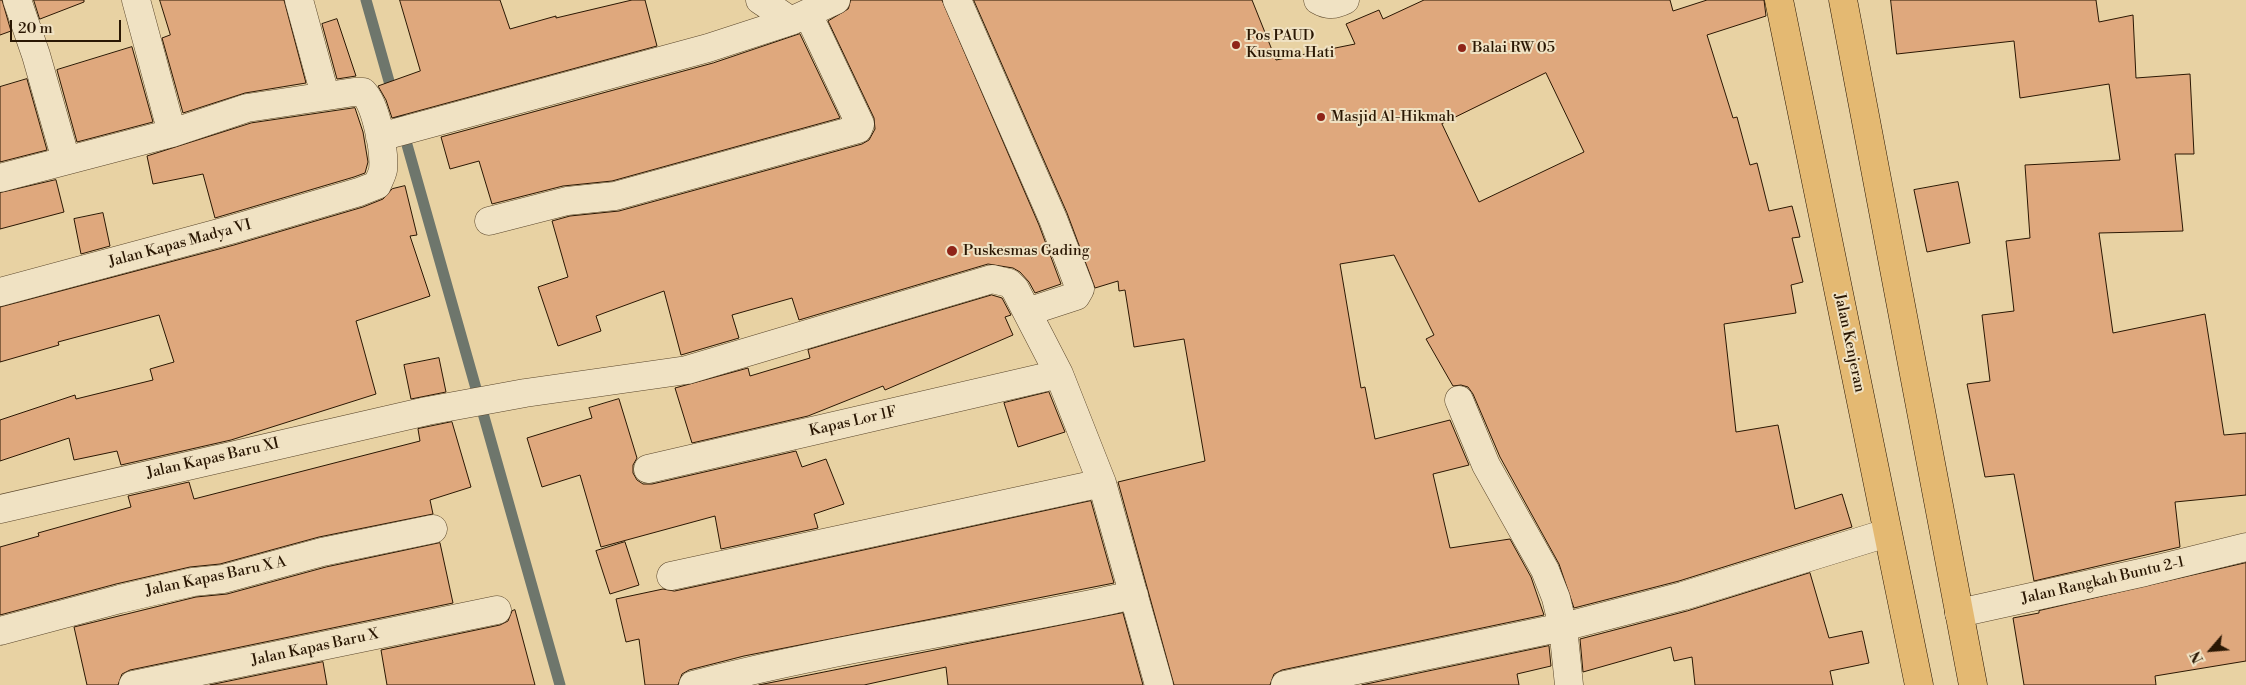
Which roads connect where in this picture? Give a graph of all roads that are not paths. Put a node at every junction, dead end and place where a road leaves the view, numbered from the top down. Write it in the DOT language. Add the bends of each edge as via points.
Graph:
graph roads {
  1 [pos="17,0"];
  2 [pos="136,0"];
  3 [pos="299,0"];
  4 [pos="760,0"];
  5 [pos="836,0"];
  6 [pos="958,0"];
  7 [pos="1318,0"];
  8 [pos="1345,0"];
  9 [pos="1779,0"];
  10 [pos="1843,0"];
  11 [pos="800,18"];
  12 [pos="325,95"];
  13 [pos="172,133"];
  14 [pos="391,133"];
  15 [pos="66,160"];
  16 [pos="0,178"];
  17 [pos="490,221"];
  18 [pos="0,292"];
  19 [pos="1027,312"];
  20 [pos="1059,374"];
  21 [pos="1459,400"];
  22 [pos="648,469"];
  23 [pos="1102,483"];
  24 [pos="0,509"];
  25 [pos="433,529"];
  26 [pos="1887,533"];
  27 [pos="2246,547"];
  28 [pos="671,576"];
  29 [pos="1134,595"];
  30 [pos="497,610"];
  31 [pos="1959,612"];
  32 [pos="1563,627"];
  33 [pos="0,631"];
  34 [pos="133,685"];
  35 [pos="693,685"];
  36 [pos="1159,685"];
  37 [pos="1285,685"];
  38 [pos="1569,685"];
  39 [pos="1918,685"];
  40 [pos="1973,685"];
  1 -- 15 [label="street"];
  2 -- 13 [label="street"];
  3 -- 12 [label="street"];
  4 -- 11 [label="street"];
  5 -- 11 [label="street"];
  6 -- 19 [label="street" via="1080,289 1076,296"];
  7 -- 8 [label="street" via="1326,5"];
  9 -- 26 [label="highway, Jalan Kenjeran"];
  10 -- 31 [label="highway"];
  11 -- 14 [label="street" via="708,48"];
  11 -- 17 [label="street" via="860,124 858,129 615,196 567,201"];
  12 -- 13 [label="street, Jalan Kapas Madya VI" via="247,108"];
  12 -- 14 [label="street, Jalan Kapas Madya VI" via="363,92"];
  13 -- 15 [label="street, Jalan Kapas Madya VI"];
  14 -- 18 [label="street, Jalan Kapas Madya VI" via="377,185 248,225"];
  15 -- 16 [label="street, Jalan Kapas Madya VI"];
  19 -- 20 [label="street, Jalan Kapas Baru XI"];
  19 -- 24 [label="street, Jalan Kapas Baru XI" via="1010,283 992,279 687,370 525,393 427,411"];
  20 -- 22 [label="street, Kapas Lor 1F"];
  20 -- 23 [label="street, Jalan Kapas Baru XI"];
  21 -- 32 [label="street" via="1486,465 1545,570"];
  23 -- 28 [label="street"];
  23 -- 29 [label="street, Jalan Kapas Baru XI"];
  25 -- 33 [label="street, Jalan Kapas Baru X A" via="322,552 223,579 120,598"];
  26 -- 32 [label="street" via="1683,596"];
  26 -- 39 [label="highway, Jalan Kenjeran"];
  27 -- 31 [label="street, Jalan Rangkah Buntu 2-1"];
  29 -- 35 [label="street" via="748,671"];
  29 -- 36 [label="street, Jalan Kapas Baru XI"];
  30 -- 34 [label="street, Jalan Kapas Baru X"];
  31 -- 40 [label="highway"];
  32 -- 37 [label="street"];
  32 -- 38 [label="street"];
}
